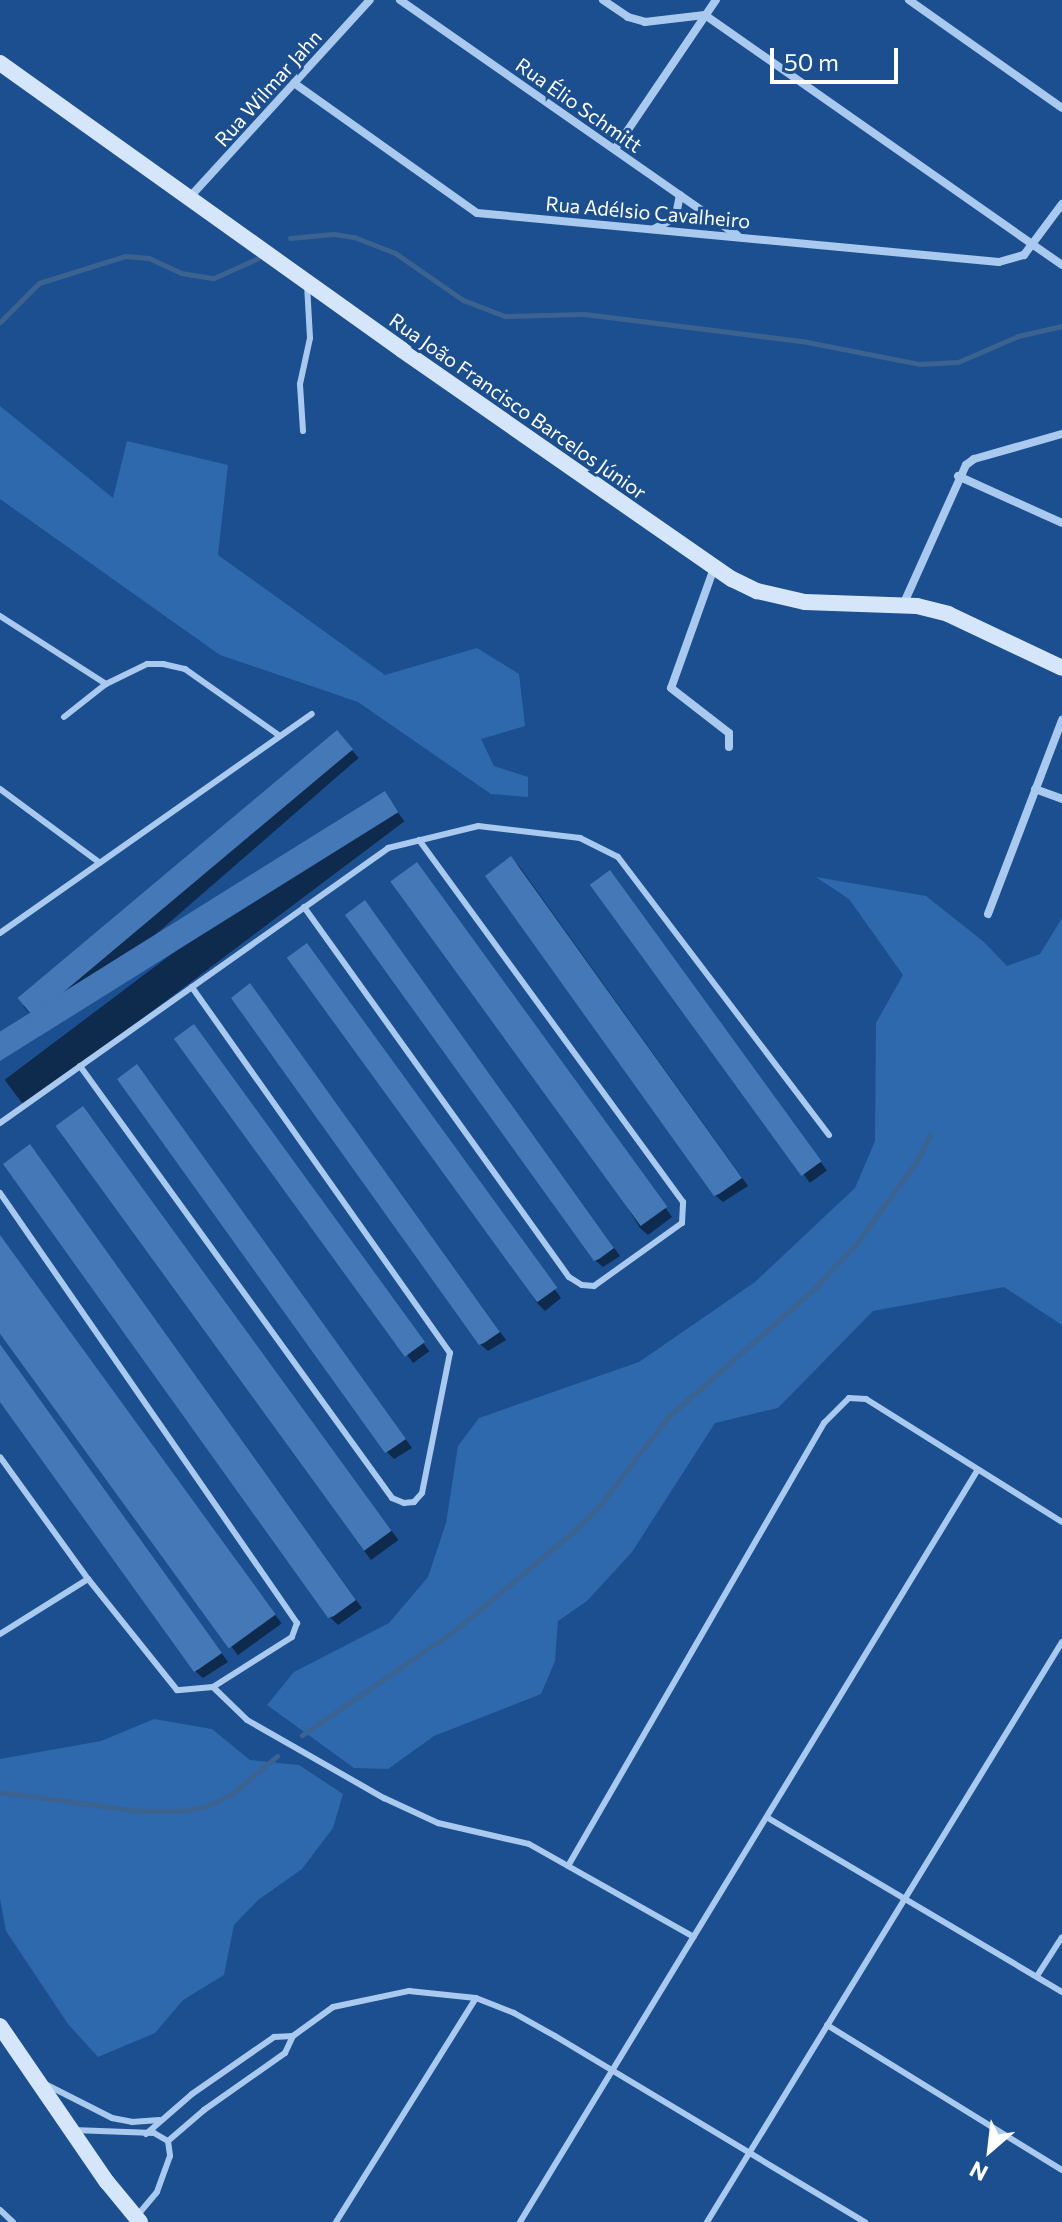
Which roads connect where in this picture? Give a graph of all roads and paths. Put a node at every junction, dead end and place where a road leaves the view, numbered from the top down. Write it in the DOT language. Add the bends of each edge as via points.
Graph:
graph roads {
  1 [pos="370,0"];
  2 [pos="400,0"];
  3 [pos="603,0"];
  4 [pos="716,0"];
  5 [pos="909,0"];
  6 [pos="705,15"];
  7 [pos="0,63"];
  8 [pos="294,83"];
  9 [pos="1062,108"];
  10 [pos="615,149"];
  11 [pos="680,195"];
  12 [pos="189,198"];
  13 [pos="1062,204"];
  14 [pos="654,229"];
  15 [pos="740,237"];
  16 [pos="1034,245"];
  17 [pos="1062,265"];
  18 [pos="306,281"];
  19 [pos="303,431"];
  20 [pos="1062,434"];
  21 [pos="958,476"];
  22 [pos="1062,523"];
  23 [pos="715,567"];
  24 [pos="903,606"];
  25 [pos="0,616"];
  26 [pos="1062,668"];
  27 [pos="106,684"];
  28 [pos="312,714"];
  29 [pos="64,717"];
  30 [pos="1062,720"];
  31 [pos="280,736"];
  32 [pos="729,747"];
  33 [pos="0,789"];
  34 [pos="1035,789"];
  35 [pos="1062,799"];
  36 [pos="419,840"];
  37 [pos="100,863"];
  38 [pos="304,907"];
  39 [pos="988,914"];
  40 [pos="0,933"];
  41 [pos="192,987"];
  42 [pos="80,1066"];
  43 [pos="0,1123"];
  44 [pos="829,1135"];
  45 [pos="0,1193"];
  46 [pos="0,1457"];
  47 [pos="977,1471"];
  48 [pos="1062,1522"];
  49 [pos="88,1579"];
  50 [pos="0,1634"];
  51 [pos="1062,1642"];
  52 [pos="213,1687"];
  53 [pos="768,1818"];
  54 [pos="568,1866"];
  55 [pos="904,1898"];
  56 [pos="694,1937"];
  57 [pos="1062,1937"];
  58 [pos="1037,1976"];
  59 [pos="1062,1992"];
  60 [pos="476,1998"];
  61 [pos="827,2025"];
  62 [pos="0,2026"];
  63 [pos="293,2036"];
  64 [pos="613,2070"];
  65 [pos="34,2078"];
  66 [pos="159,2120"];
  67 [pos="72,2130"];
  68 [pos="146,2134"];
  69 [pos="168,2141"];
  70 [pos="750,2153"];
  71 [pos="1062,2170"];
  72 [pos="0,2210"];
  73 [pos="138,2220"];
  74 [pos="13,2222"];
  75 [pos="336,2222"];
  76 [pos="520,2222"];
  77 [pos="707,2222"];
  78 [pos="865,2222"];
  1 -- 8 [label="street, Rua Wilmar Jahn"];
  2 -- 10 [label="street, Rua Élio Schmitt"];
  3 -- 6 [label="street" via="645,22"];
  4 -- 6 [label="street"];
  5 -- 9 [label="street"];
  6 -- 10 [label="street"];
  6 -- 16 [label="street"];
  7 -- 12 [label="street, Rua João Francisco Barcelos Júnior"];
  8 -- 12 [label="street, Rua Wilmar Jahn"];
  8 -- 14 [label="street, Rua Adélsio Cavalheiro" via="477,213"];
  10 -- 11 [label="street, Rua Élio Schmitt"];
  11 -- 14 [label="street" via="670,220"];
  11 -- 15 [label="street, Rua Élio Schmitt"];
  12 -- 18 [label="street, Rua João Francisco Barcelos Júnior"];
  13 -- 16 [label="street"];
  14 -- 15 [label="street, Rua Adélsio Cavalheiro"];
  15 -- 16 [label="street, Rua Adélsio Cavalheiro" via="999,262 1024,255"];
  16 -- 17 [label="street"];
  18 -- 19 [label="lane" via="310,338 300,384"];
  18 -- 23 [label="street, Rua João Francisco Barcelos Júnior"];
  20 -- 21 [label="street" via="974,459"];
  21 -- 22 [label="street"];
  21 -- 24 [label="street"];
  23 -- 24 [label="street, Rua João Francisco Barcelos Júnior" via="780,597"];
  23 -- 32 [label="street" via="671,688 729,733"];
  24 -- 26 [label="street, Rua João Francisco Barcelos Júnior" via="948,614"];
  25 -- 27 [label="lane"];
  27 -- 29 [label="lane"];
  27 -- 31 [label="lane" via="147,664 185,669"];
  28 -- 31 [label="lane"];
  30 -- 34 [label="street"];
  31 -- 37 [label="lane"];
  33 -- 37 [label="lane"];
  34 -- 35 [label="street"];
  34 -- 39 [label="street"];
  36 -- 38 [label="lane" via="388,848"];
  36 -- 38 [label="lane" via="683,1202 682,1223 594,1286 569,1277"];
  36 -- 44 [label="lane" via="478,826 580,838 618,857"];
  37 -- 40 [label="lane"];
  38 -- 41 [label="lane"];
  41 -- 42 [label="lane"];
  41 -- 42 [label="lane" via="450,1353 422,1493 414,1502 392,1498"];
  42 -- 43 [label="lane"];
  45 -- 52 [label="lane" via="297,1623 292,1637"];
  46 -- 49 [label="lane"];
  47 -- 48 [label="lane"];
  47 -- 53 [label="lane"];
  47 -- 54 [label="lane" via="866,1399 849,1398 824,1423"];
  49 -- 50 [label="lane"];
  49 -- 52 [label="lane" via="177,1690"];
  51 -- 55 [label="lane"];
  52 -- 54 [label="lane" via="247,1720 384,1798 438,1823 529,1844"];
  53 -- 55 [label="lane"];
  53 -- 56 [label="lane"];
  54 -- 56 [label="lane"];
  55 -- 58 [label="lane"];
  55 -- 61 [label="lane"];
  56 -- 64 [label="lane"];
  57 -- 58 [label="lane"];
  58 -- 59 [label="lane"];
  60 -- 63 [label="lane" via="409,1991 363,2000 333,2007"];
  60 -- 64 [label="lane" via="514,2013"];
  60 -- 75 [label="lane"];
  61 -- 70 [label="lane"];
  61 -- 71 [label="lane"];
  62 -- 65 [label="street"];
  63 -- 66 [label="lane" via="274,2037"];
  63 -- 69 [label="lane" via="285,2053"];
  64 -- 70 [label="lane"];
  64 -- 76 [label="lane"];
  65 -- 66 [label="lane" via="112,2118"];
  65 -- 67 [label="street"];
  66 -- 68 [label="lane"];
  67 -- 68 [label="lane"];
  67 -- 73 [label="street"];
  68 -- 69 [label="lane"];
  69 -- 73 [label="lane" via="170,2156 157,2192"];
  70 -- 77 [label="lane"];
  70 -- 78 [label="lane"];
  72 -- 74 [label="lane"];
}
